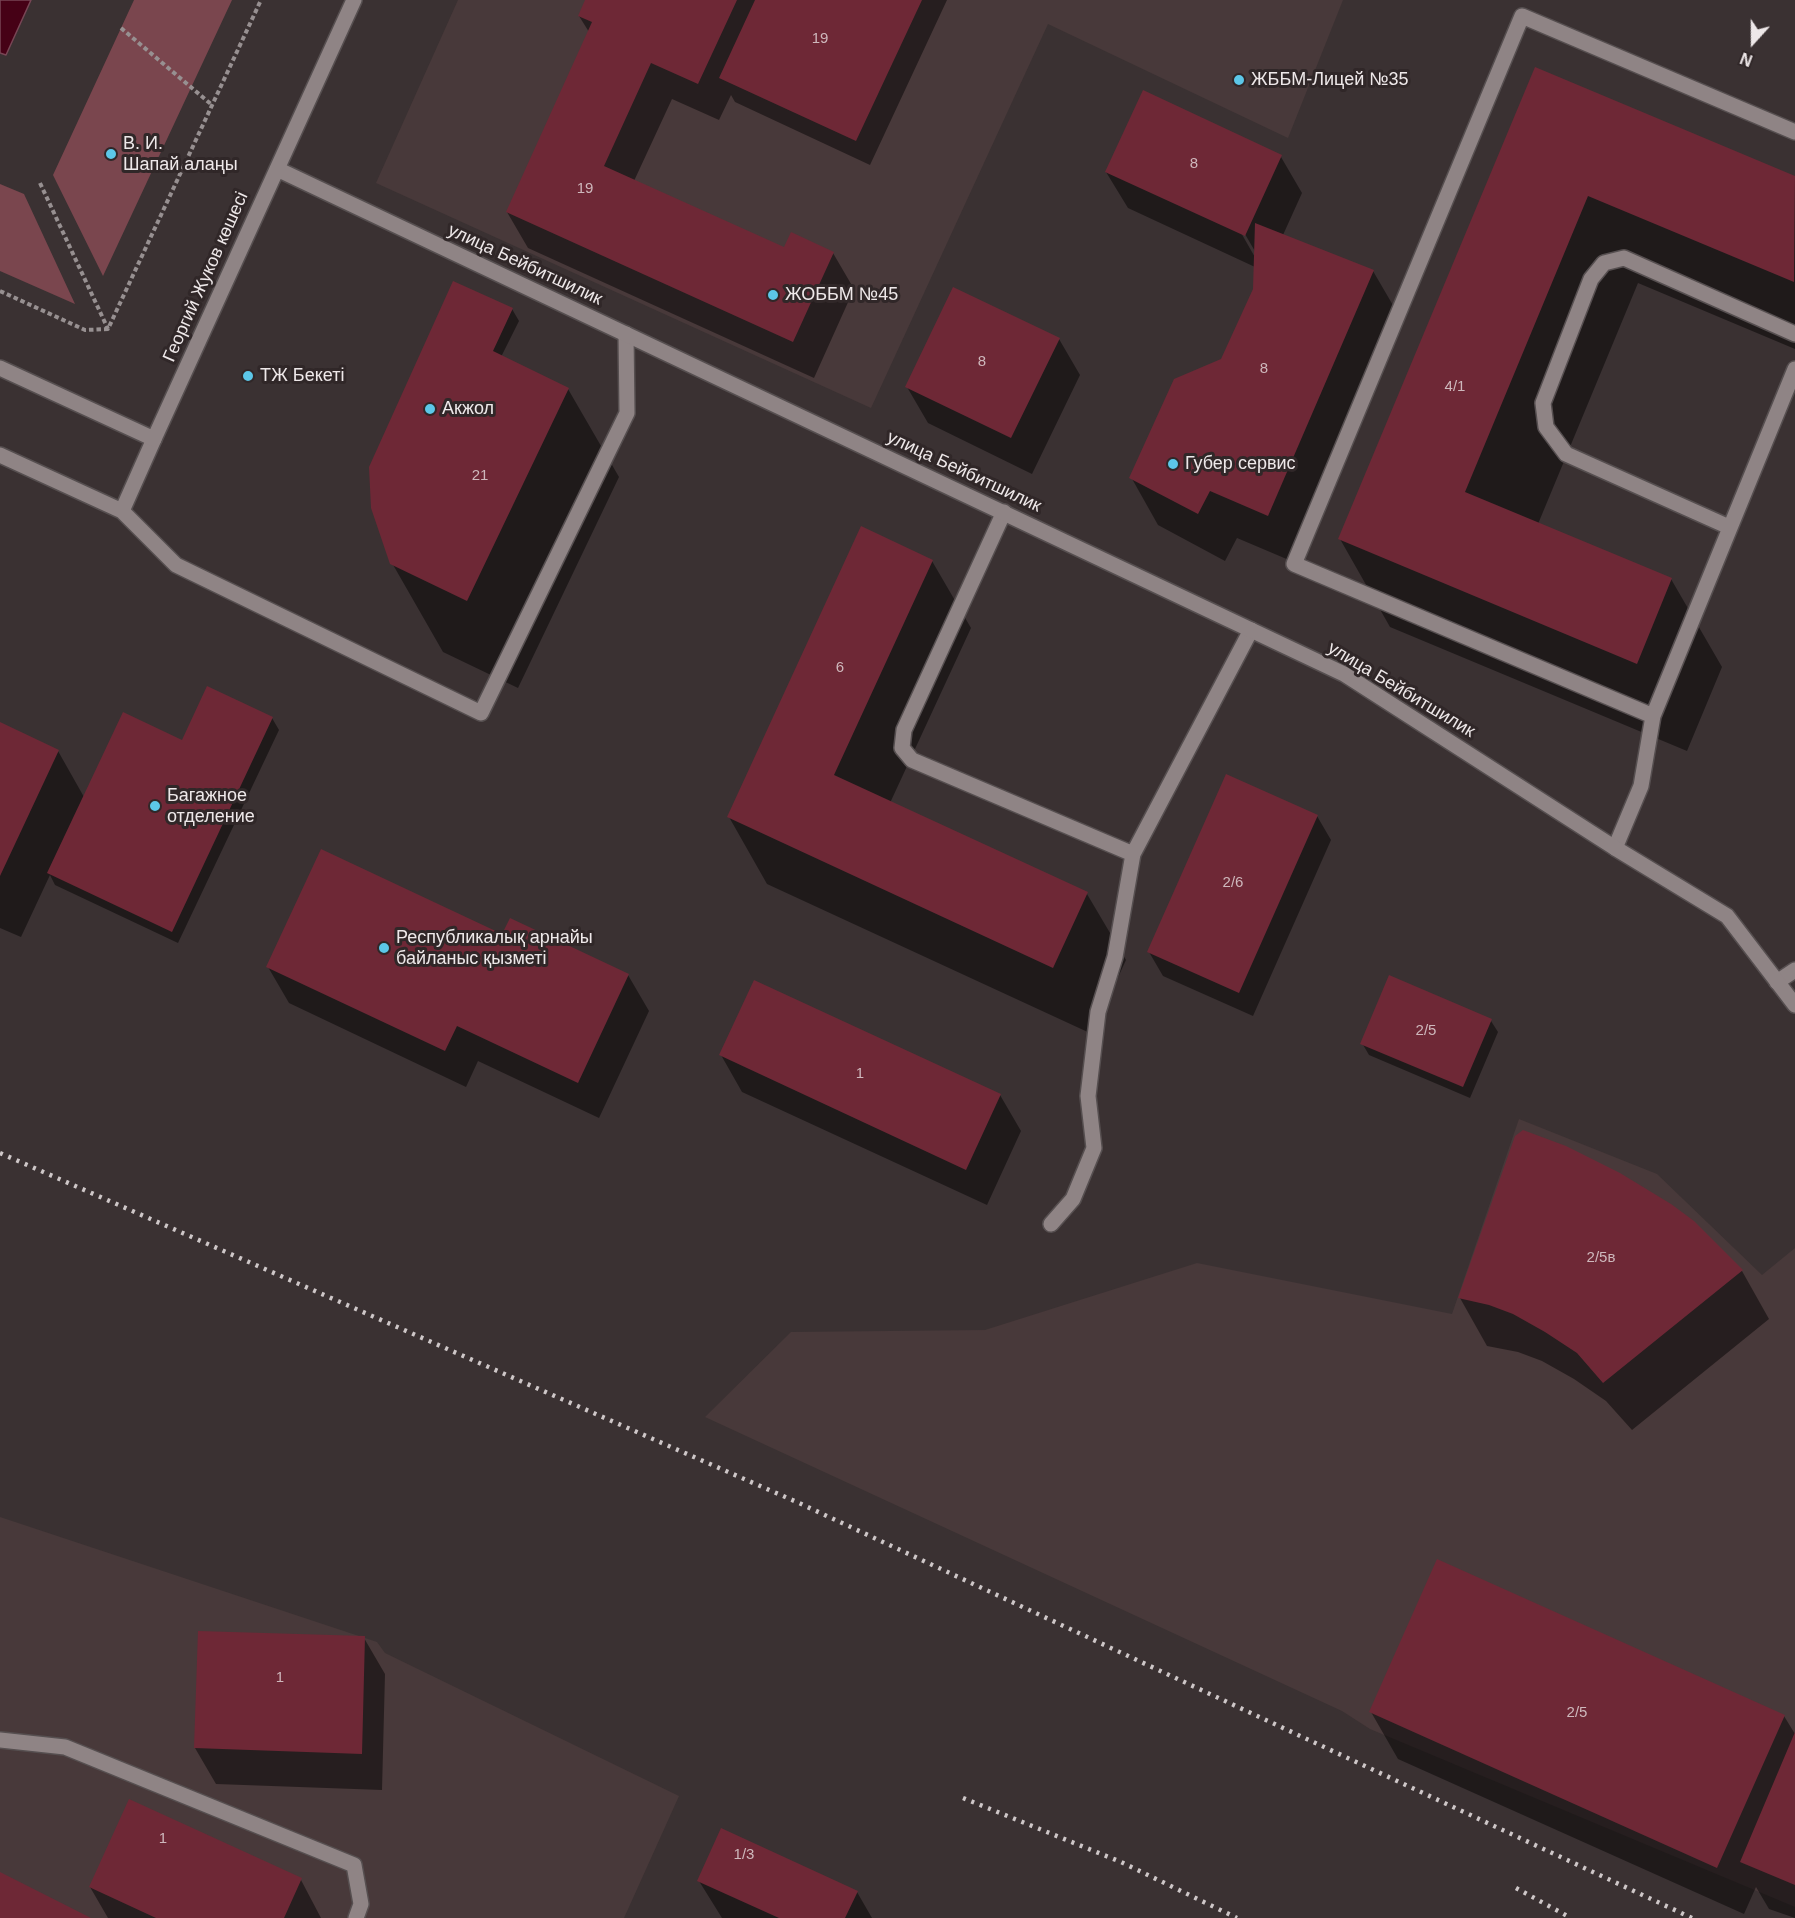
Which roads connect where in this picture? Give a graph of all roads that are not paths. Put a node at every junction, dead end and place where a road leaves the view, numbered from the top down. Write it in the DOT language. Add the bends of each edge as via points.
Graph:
graph roads {
  1 [pos="354,0"];
  2 [pos="1795,132"];
  3 [pos="277,169"];
  4 [pos="626,334"];
  5 [pos="1795,334"];
  6 [pos="0,368"];
  7 [pos="1795,369"];
  8 [pos="154,439"];
  9 [pos="0,455"];
  10 [pos="122,511"];
  11 [pos="1004,512"];
  12 [pos="1729,527"];
  13 [pos="1251,630"];
  14 [pos="1653,716"];
  15 [pos="1615,848"];
  16 [pos="1133,854"];
  17 [pos="1795,970"];
  18 [pos="1777,982"];
  19 [pos="1795,1005"];
  20 [pos="1050,1224"];
  21 [pos="0,1740"];
  22 [pos="356,1918"];
  1 -- 3 [label="street, Георгий Жуков көшесі"];
  2 -- 14 [label="street" via="1522,16 1294,564"];
  3 -- 4 [label="street, улица Бейбитшилик"];
  3 -- 8 [label="street, Георгий Жуков көшесі"];
  4 -- 10 [label="street" via="627,413 481,713 176,565"];
  4 -- 11 [label="street, улица Бейбитшилик"];
  5 -- 12 [label="street" via="1624,258 1604,263 1591,279 1543,403 1546,427 1566,454"];
  6 -- 8 [label="street"];
  7 -- 12 [label="street"];
  8 -- 10 [label="street, Георгий Жуков көшесі"];
  9 -- 10 [label="street"];
  11 -- 13 [label="street, улица Бейбитшилик"];
  11 -- 16 [label="street" via="904,730 902,748 912,760"];
  12 -- 14 [label="street"];
  13 -- 15 [label="street, улица Бейбитшилик" via="1344,674"];
  13 -- 16 [label="street"];
  14 -- 15 [label="street" via="1641,786"];
  15 -- 18 [label="street, улица Бейбитшилик" via="1727,916"];
  16 -- 20 [label="street" via="1115,957 1098,1012 1088,1096 1094,1148 1073,1199"];
  17 -- 18 [label="street"];
  18 -- 19 [label="street, улица Бейбитшилик"];
  21 -- 22 [label="street" via="65,1747 354,1865 361,1904"];
}
